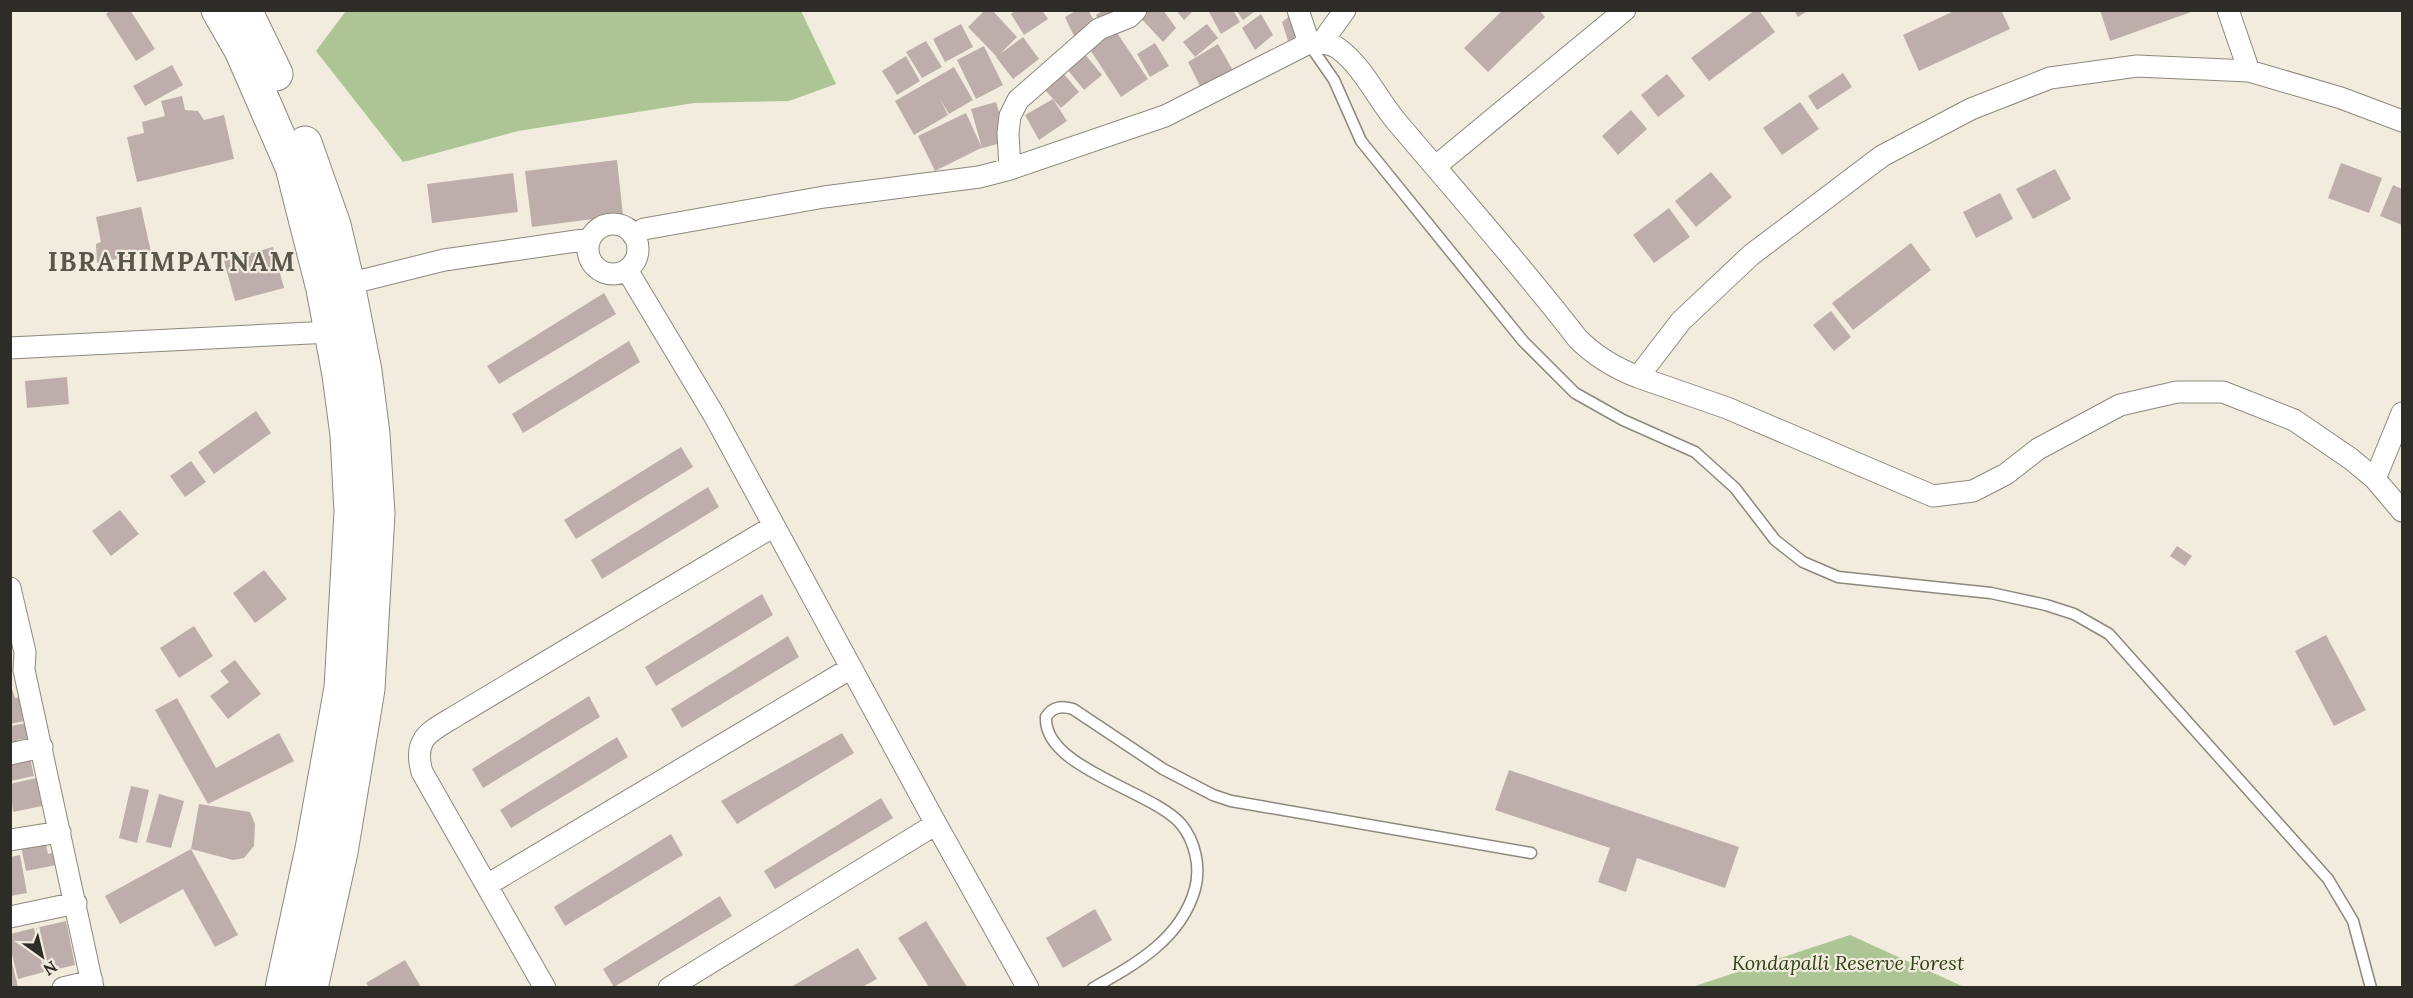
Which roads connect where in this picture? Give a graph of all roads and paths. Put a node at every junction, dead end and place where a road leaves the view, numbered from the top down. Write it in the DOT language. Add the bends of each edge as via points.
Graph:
graph roads {
  1 [pos="1136,10"];
  2 [pos="1298,10"];
  3 [pos="1345,10"];
  4 [pos="1625,10"];
  5 [pos="2228,10"];
  6 [pos="229,12"];
  7 [pos="1315,43"];
  8 [pos="2249,71"];
  9 [pos="2403,121"];
  10 [pos="1436,166"];
  11 [pos="1010,169"];
  12 [pos="633,235"];
  13 [pos="590,239"];
  14 [pos="627,270"];
  15 [pos="348,284"];
  16 [pos="331,332"];
  17 [pos="10,348"];
  18 [pos="1638,377"];
  19 [pos="2403,413"];
  20 [pos="2375,479"];
  21 [pos="2403,512"];
  22 [pos="774,526"];
  23 [pos="10,588"];
  24 [pos="851,669"];
  25 [pos="17,672"];
  26 [pos="42,747"];
  27 [pos="10,754"];
  28 [pos="936,824"];
  29 [pos="60,832"];
  30 [pos="10,840"];
  31 [pos="1531,852"];
  32 [pos="487,885"];
  33 [pos="76,903"];
  34 [pos="10,917"];
  35 [pos="93,984"];
  36 [pos="63,987"];
  37 [pos="282,987"];
  38 [pos="311,987"];
  39 [pos="545,987"];
  40 [pos="669,987"];
  41 [pos="1028,987"];
  42 [pos="1093,987"];
  43 [pos="2371,987"];
  1 -- 11 [label="street" via="1130,17 1099,29 1018,100 1009,124"];
  2 -- 7 [label="street"];
  3 -- 7 [label="street"];
  4 -- 10 [label="street"];
  5 -- 8 [label="street"];
  6 -- 15 [label="highway" via="262,43 311,157 334,225"];
  6 -- 16 [label="highway" via="241,50 292,167"];
  7 -- 10 [label="street" via="1337,47 1355,63 1394,118"];
  7 -- 11 [label="street" via="1165,116"];
  7 -- 43 [label="lane" via="1360,141 1523,341 1575,393 1623,420 1695,452 1735,488 1775,540 1803,562 1838,577 1991,593 2046,605 2074,614 2109,634 2328,879 2353,921"];
  8 -- 9 [label="street"];
  8 -- 18 [label="street" via="2137,66 2050,78 1971,109 1882,156 1751,255 1682,321"];
  10 -- 18 [label="street" via="1578,339 1594,355"];
  11 -- 12 [label="street" via="979,177 729,213 644,228"];
  12 -- 13 [label="street" via="627,229 610,225"];
  12 -- 14 [label="street" via="637,251"];
  13 -- 14 [label="street" via="589,256 598,270 615,274"];
  13 -- 15 [label="street" via="444,260"];
  14 -- 22 [label="street" via="714,415"];
  15 -- 38 [label="highway" via="365,372 378,526 368,689 341,852"];
  16 -- 17 [label="street"];
  16 -- 37 [label="highway" via="347,435 351,512 341,688"];
  18 -- 20 [label="street" via="1727,408 1933,496 1973,491 2006,474 2038,449 2120,405 2177,393 2223,392 2294,420"];
  19 -- 20 [label="street"];
  20 -- 21 [label="street"];
  22 -- 24 [label="street"];
  22 -- 32 [label="street" via="459,714 420,744 422,772"];
  23 -- 25 [label="street" via="25,652"];
  24 -- 28 [label="street"];
  24 -- 32 [label="street"];
  25 -- 26 [label="street"];
  26 -- 27 [label="street"];
  26 -- 29 [label="street"];
  28 -- 40 [label="street"];
  28 -- 41 [label="street"];
  29 -- 30 [label="street"];
  29 -- 33 [label="street"];
  31 -- 42 [label="lane" via="1231,801 1163,769 1073,709 1055,708 1046,717 1046,723 1049,735 1060,748 1180,822 1195,852 1197,880 1191,902 1167,939 1148,955"];
  32 -- 39 [label="street"];
  33 -- 34 [label="street"];
  33 -- 35 [label="street"];
  35 -- 36 [label="street"];
}
